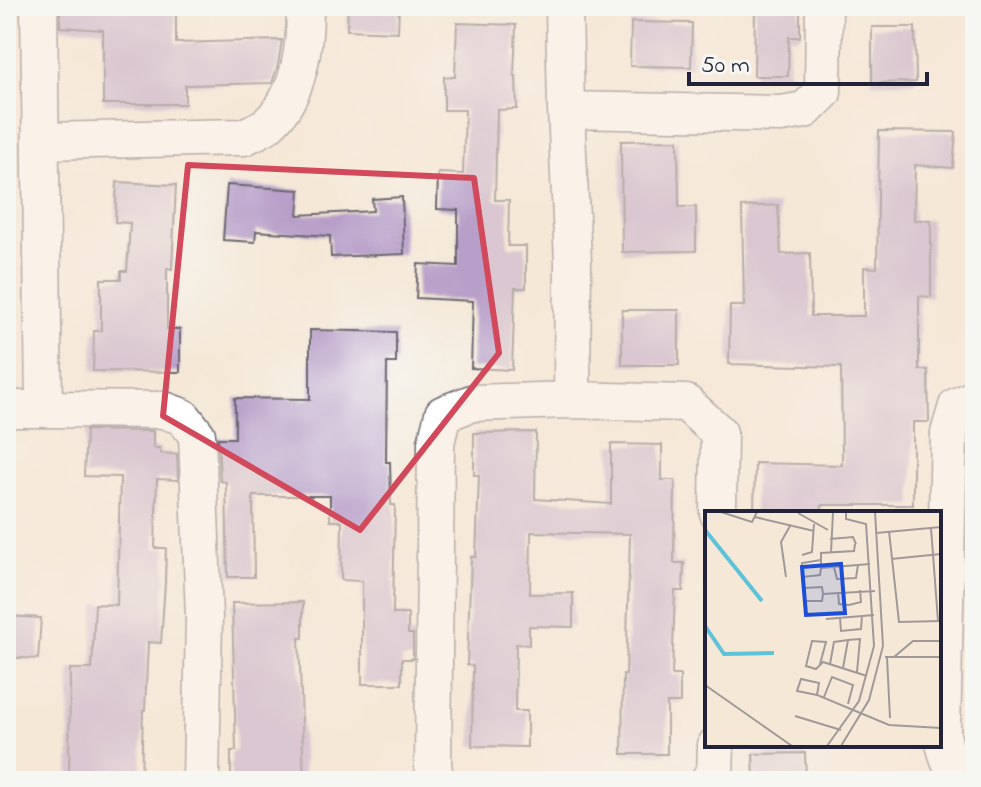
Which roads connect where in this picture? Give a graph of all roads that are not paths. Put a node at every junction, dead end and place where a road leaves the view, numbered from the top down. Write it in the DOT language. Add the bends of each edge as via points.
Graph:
graph roads {
  1 [pos="39,6"];
  2 [pos="305,6"];
  3 [pos="564,6"];
  4 [pos="824,6"];
  5 [pos="566,110"];
  6 [pos="41,141"];
  7 [pos="975,398"];
  8 [pos="572,400"];
  9 [pos="6,409"];
  10 [pos="44,409"];
  11 [pos="718,511"];
  12 [pos="716,747"];
  13 [pos="201,781"];
  14 [pos="436,781"];
  15 [pos="708,781"];
  16 [pos="972,781"];
  1 -- 6 [label="street"];
  2 -- 6 [label="street" via="298,74 286,103 266,125 244,137"];
  3 -- 5 [label="street"];
  4 -- 5 [label="street" via="823,92 805,110"];
  5 -- 8 [label="street"];
  6 -- 10 [label="street"];
  7 -- 16 [label="street" via="957,406 949,433 942,734 947,760"];
  8 -- 11 [label="street" via="686,403 719,433"];
  8 -- 14 [label="street" via="472,403 443,414 436,443"];
  9 -- 10 [label="street"];
  10 -- 13 [label="street" via="164,410 183,417 197,435 204,617"];
  12 -- 15 [label="street" via="715,775"];
}
